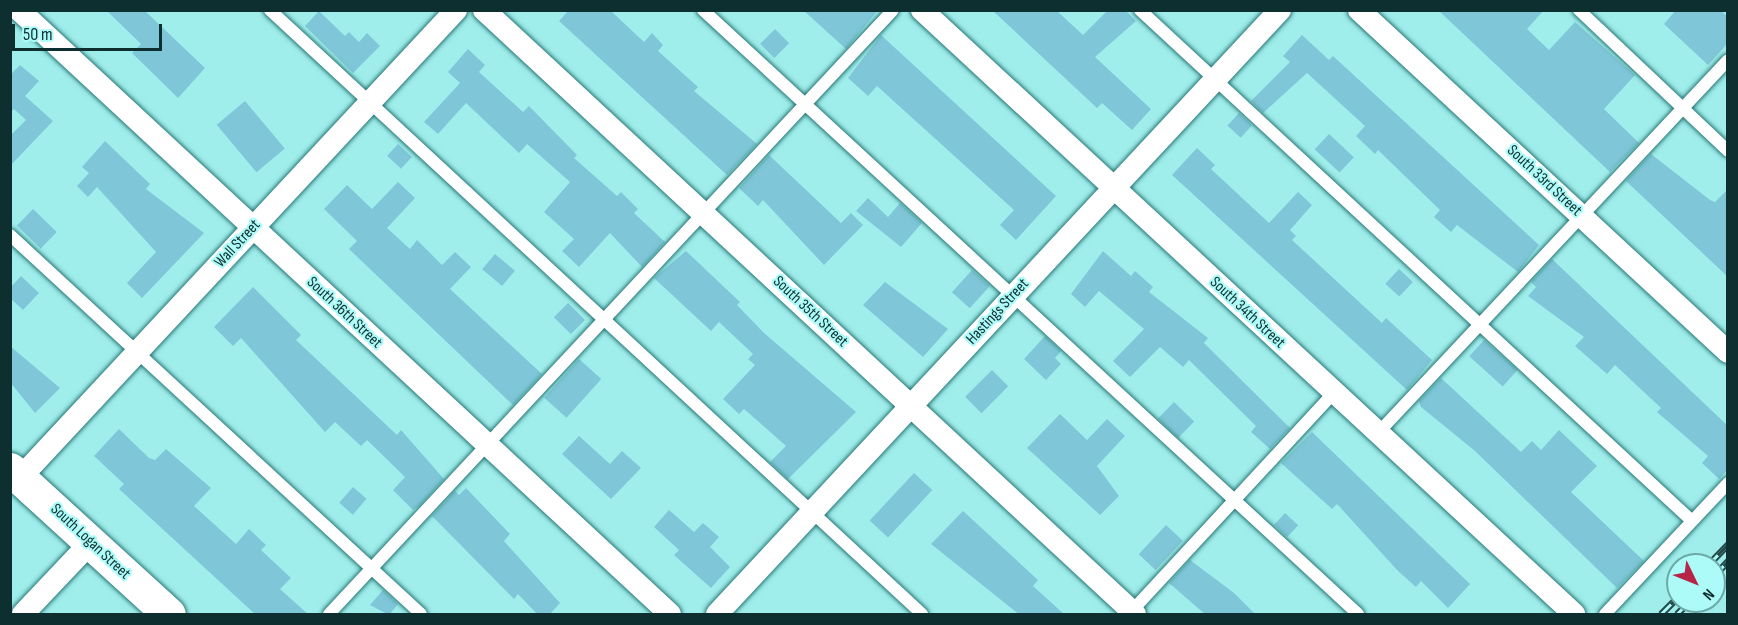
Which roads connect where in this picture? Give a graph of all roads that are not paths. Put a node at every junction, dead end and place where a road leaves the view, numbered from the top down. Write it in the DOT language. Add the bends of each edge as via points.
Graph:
graph roads {
  1 [pos="19,10"];
  2 [pos="270,10"];
  3 [pos="456,10"];
  4 [pos="484,10"];
  5 [pos="703,10"];
  6 [pos="893,10"];
  7 [pos="922,10"];
  8 [pos="1140,10"];
  9 [pos="1280,10"];
  10 [pos="1359,10"];
  11 [pos="1579,10"];
  12 [pos="1728,60"];
  13 [pos="1215,79"];
  14 [pos="370,103"];
  15 [pos="804,103"];
  16 [pos="1683,107"];
  17 [pos="1728,150"];
  18 [pos="1112,189"];
  19 [pos="702,213"];
  20 [pos="1582,215"];
  21 [pos="252,229"];
  22 [pos="10,234"];
  23 [pos="1011,297"];
  24 [pos="603,319"];
  25 [pos="1481,324"];
  26 [pos="138,352"];
  27 [pos="1728,352"];
  28 [pos="1334,393"];
  29 [pos="911,406"];
  30 [pos="1378,433"];
  31 [pos="485,444"];
  32 [pos="15,473"];
  33 [pos="1728,483"];
  34 [pos="1234,501"];
  35 [pos="812,512"];
  36 [pos="1691,520"];
  37 [pos="91,542"];
  38 [pos="372,570"];
  39 [pos="1132,613"];
  40 [pos="23,615"];
  41 [pos="169,615"];
  42 [pos="329,615"];
  43 [pos="421,615"];
  44 [pos="669,615"];
  45 [pos="717,615"];
  46 [pos="922,615"];
  47 [pos="1358,615"];
  48 [pos="1574,615"];
  49 [pos="1605,615"];
  1 -- 21 [label="street, South 36th Street"];
  2 -- 14 [label="lane"];
  3 -- 14 [label="street, Wall Street"];
  4 -- 19 [label="street, South 35th Street"];
  5 -- 15 [label="lane"];
  6 -- 15 [label="lane"];
  7 -- 18 [label="street, South 34th Street"];
  8 -- 13 [label="lane"];
  9 -- 13 [label="street, Hastings Street"];
  10 -- 20 [label="street, South 33rd Street"];
  11 -- 16 [label="lane"];
  12 -- 16 [label="lane"];
  13 -- 18 [label="street, Hastings Street"];
  13 -- 25 [label="lane"];
  14 -- 21 [label="street, Wall Street"];
  14 -- 24 [label="lane"];
  15 -- 19 [label="lane"];
  15 -- 23 [label="lane"];
  16 -- 17 [label="lane"];
  16 -- 20 [label="lane"];
  18 -- 23 [label="street, Hastings Street"];
  18 -- 28 [label="street, South 34th Street"];
  19 -- 24 [label="lane"];
  19 -- 29 [label="street, South 35th Street"];
  20 -- 25 [label="lane"];
  20 -- 27 [label="street, South 33rd Street"];
  21 -- 26 [label="street, Wall Street"];
  21 -- 31 [label="street, South 36th Street"];
  22 -- 26 [label="lane"];
  23 -- 29 [label="street, Hastings Street"];
  23 -- 34 [label="lane"];
  24 -- 31 [label="lane"];
  24 -- 35 [label="lane"];
  25 -- 30 [label="lane"];
  25 -- 36 [label="lane"];
  26 -- 32 [label="street, Wall Street"];
  26 -- 38 [label="lane"];
  28 -- 30 [label="street, South 34th Street"];
  28 -- 34 [label="lane"];
  29 -- 35 [label="street, Hastings Street"];
  29 -- 39 [label="street, South 35th Street"];
  30 -- 48 [label="street, South 34th Street"];
  31 -- 38 [label="lane"];
  31 -- 44 [label="street, South 36th Street"];
  32 -- 37 [label="street, South Logan Street"];
  33 -- 36 [label="lane"];
  34 -- 39 [label="lane"];
  34 -- 47 [label="lane"];
  35 -- 45 [label="street, Hastings Street"];
  35 -- 46 [label="lane"];
  36 -- 49 [label="lane"];
  37 -- 40 [label="street"];
  37 -- 41 [label="street, South Logan Street"];
  38 -- 42 [label="lane"];
  38 -- 43 [label="lane"];
}
